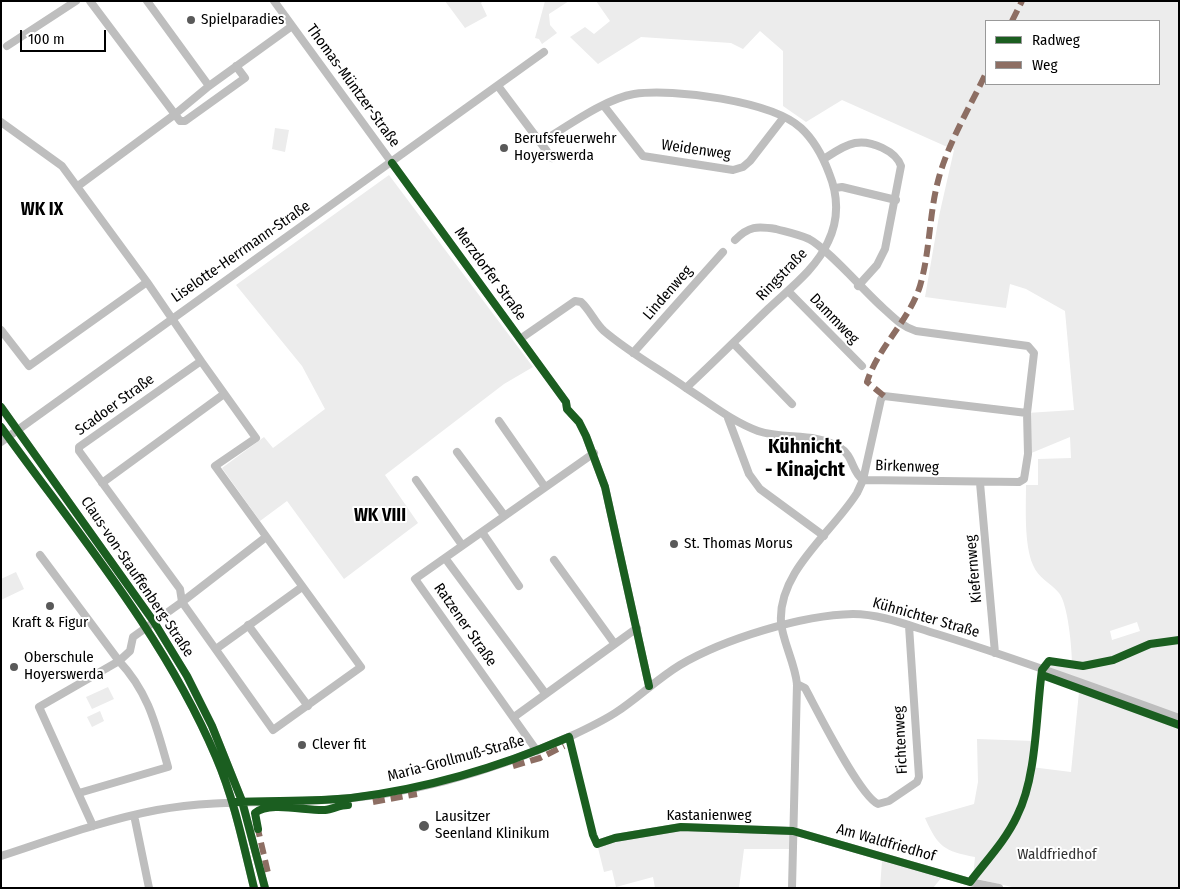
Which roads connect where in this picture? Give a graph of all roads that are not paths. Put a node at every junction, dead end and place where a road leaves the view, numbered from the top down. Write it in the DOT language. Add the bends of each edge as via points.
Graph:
graph roads {
  1 [pos="76,1"];
  2 [pos="90,1"];
  3 [pos="147,1"];
  4 [pos="274,1"];
  5 [pos="292,26"];
  6 [pos="7,46"];
  7 [pos="544,52"];
  8 [pos="236,66"];
  9 [pos="209,86"];
  10 [pos="498,86"];
  11 [pos="604,106"];
  12 [pos="174,115"];
  13 [pos="784,117"];
  14 [pos="1,122"];
  15 [pos="541,142"];
  16 [pos="552,158"];
  17 [pos="824,159"];
  18 [pos="392,163"];
  19 [pos="78,186"];
  20 [pos="835,188"];
  21 [pos="896,200"];
  22 [pos="735,240"];
  23 [pos="824,251"];
  24 [pos="723,252"];
  25 [pos="147,282"];
  26 [pos="858,286"];
  27 [pos="788,290"];
  28 [pos="172,319"];
  29 [pos="1,330"];
  30 [pos="520,340"];
  31 [pos="733,344"];
  32 [pos="633,354"];
  33 [pos="201,361"];
  34 [pos="862,366"];
  35 [pos="686,388"];
  36 [pos="224,394"];
  37 [pos="792,404"];
  38 [pos="1,407"];
  39 [pos="1027,413"];
  40 [pos="728,418"];
  41 [pos="499,422"];
  42 [pos="744,425"];
  43 [pos="1,427"];
  44 [pos="18,430"];
  45 [pos="735,434"];
  46 [pos="5,439"];
  47 [pos="457,452"];
  48 [pos="594,453"];
  49 [pos="416,480"];
  50 [pos="863,480"];
  51 [pos="102,483"];
  52 [pos="980,483"];
  53 [pos="545,487"];
  54 [pos="504,515"];
  55 [pos="482,532"];
  56 [pos="824,536"];
  57 [pos="266,537"];
  58 [pos="462,545"];
  59 [pos="40,554"];
  60 [pos="445,558"];
  61 [pos="554,560"];
  62 [pos="519,586"];
  63 [pos="302,587"];
  64 [pos="182,602"];
  65 [pos="154,622"];
  66 [pos="248,625"];
  67 [pos="782,626"];
  68 [pos="909,626"];
  69 [pos="146,627"];
  70 [pos="637,628"];
  71 [pos="614,643"];
  72 [pos="216,649"];
  73 [pos="995,653"];
  74 [pos="119,661"];
  75 [pos="797,684"];
  76 [pos="649,686"];
  77 [pos="545,693"];
  78 [pos="308,706"];
  79 [pos="514,717"];
  80 [pos="1179,718"];
  81 [pos="538,751"];
  82 [pos="79,793"];
  83 [pos="242,801"];
  84 [pos="233,802"];
  85 [pos="134,815"];
  86 [pos="93,826"];
  87 [pos="793,831"];
  88 [pos="597,844"];
  89 [pos="1,856"];
  90 [pos="149,888"];
  91 [pos="254,888"];
  92 [pos="265,888"];
  93 [pos="792,888"];
  94 [pos="999,888"];
  1 -- 6 [label="street"];
  2 -- 12 [label="street"];
  3 -- 9 [label="street"];
  4 -- 5 [label="street, Thomas-Müntzer-Straße"];
  5 -- 8 [label="street"];
  5 -- 18 [label="street, Thomas-Müntzer-Straße"];
  7 -- 10 [label="street, Liselotte-Herrmann-Straße"];
  8 -- 9 [label="street"];
  8 -- 12 [label="street" via="245,78 185,121 180,122"];
  9 -- 12 [label="street"];
  10 -- 15 [label="street"];
  10 -- 18 [label="street, Liselotte-Herrmann-Straße"];
  11 -- 13 [label="street, Ringstraße" via="634,94 665,94 743,103"];
  11 -- 13 [label="street, Weidenweg" via="643,156 734,170 750,161"];
  11 -- 15 [label="street"];
  12 -- 19 [label="street"];
  13 -- 17 [label="street, Ringstraße" via="808,135"];
  14 -- 19 [label="street" via="62,166"];
  15 -- 16 [label="street"];
  17 -- 20 [label="street, Ringstraße"];
  17 -- 21 [label="street" via="856,143 871,144 892,153 901,166"];
  18 -- 28 [label="street, Liselotte-Herrmann-Straße"];
  18 -- 30 [label="street, Merzdorfer Straße"];
  19 -- 25 [label="street"];
  20 -- 21 [label="street"];
  20 -- 23 [label="street, Ringstraße" via="836,216"];
  21 -- 26 [label="street" via="889,236 880,260"];
  22 -- 23 [label="street" via="748,228 760,226 794,233 811,240"];
  23 -- 26 [label="street"];
  23 -- 27 [label="street, Ringstraße"];
  24 -- 32 [label="street, Lindenweg"];
  25 -- 28 [label="street"];
  25 -- 29 [label="street" via="29,366"];
  26 -- 39 [label="street, Birkenweg" via="900,323 916,331 1031,347 1034,353"];
  27 -- 31 [label="street, Ringstraße"];
  27 -- 34 [label="street, Dammweg"];
  28 -- 33 [label="street"];
  28 -- 44 [label="street, Liselotte-Herrmann-Straße"];
  30 -- 32 [label="street" via="578,301 601,328"];
  30 -- 48 [label="street, Merzdorfer Straße" via="566,402"];
  31 -- 35 [label="street, Ringstraße"];
  31 -- 37 [label="street"];
  32 -- 35 [label="street"];
  33 -- 36 [label="street"];
  33 -- 51 [label="street, Scadoer Straße" via="82,443 79,451"];
  35 -- 40 [label="street"];
  36 -- 51 [label="street"];
  36 -- 57 [label="street" via="256,438 215,466"];
  38 -- 44 [label="street, Claus-von-Stauffenberg-Straße"];
  39 -- 50 [label="street, Birkenweg" via="884,396"];
  39 -- 52 [label="street, Birkenweg" via="1028,454 1024,479 1013,484"];
  40 -- 42 [label="street"];
  40 -- 45 [label="street"];
  41 -- 53 [label="street"];
  42 -- 45 [label="street"];
  42 -- 50 [label="street" via="773,435 818,439 835,445 850,457 856,475"];
  43 -- 46 [label="street, Claus-von-Stauffenberg-Straße"];
  44 -- 46 [label="street, Liselotte-Herrmann-Straße"];
  44 -- 65 [label="street, Claus-von-Stauffenberg-Straße"];
  45 -- 56 [label="street" via="749,474 760,489"];
  46 -- 69 [label="street, Claus-von-Stauffenberg-Straße"];
  47 -- 54 [label="street"];
  48 -- 53 [label="street, Ratzener Straße"];
  48 -- 70 [label="street, Merzdorfer Straße"];
  49 -- 58 [label="street"];
  50 -- 52 [label="street, Birkenweg"];
  50 -- 56 [label="street" via="851,503"];
  51 -- 64 [label="street, Scadoer Straße" via="180,589"];
  52 -- 73 [label="street, Kiefernweg"];
  53 -- 54 [label="street, Ratzener Straße"];
  54 -- 55 [label="street, Ratzener Straße"];
  55 -- 58 [label="street, Ratzener Straße"];
  55 -- 62 [label="street"];
  56 -- 67 [label="street" via="786,586"];
  57 -- 63 [label="street"];
  57 -- 64 [label="street"];
  58 -- 60 [label="street, Ratzener Straße"];
  59 -- 74 [label="street"];
  60 -- 77 [label="street, Ratzener Straße"];
  60 -- 79 [label="street, Ratzener Straße" via="415,579"];
  61 -- 71 [label="street"];
  63 -- 66 [label="street"];
  63 -- 78 [label="street" via="361,667"];
  64 -- 65 [label="street"];
  64 -- 72 [label="street, Scadoer Straße"];
  65 -- 69 [label="street"];
  65 -- 83 [label="street, Claus-von-Stauffenberg-Straße" via="201,704"];
  66 -- 72 [label="street"];
  66 -- 78 [label="street"];
  67 -- 68 [label="street, Kühnichter Straße" via="827,616 856,614"];
  67 -- 75 [label="street" via="796,669"];
  67 -- 76 [label="street, Kühnichter Straße" via="706,651"];
  68 -- 73 [label="street, Kühnichter Straße"];
  68 -- 75 [label="street, Fichtenweg" via="919,777 917,782 890,801 878,804 869,796 804,688"];
  69 -- 74 [label="street" via="134,637 130,651"];
  69 -- 84 [label="street, Claus-von-Stauffenberg-Straße" via="163,652 204,731"];
  70 -- 71 [label="street"];
  70 -- 76 [label="street, Merzdorfer Straße"];
  71 -- 77 [label="street"];
  72 -- 78 [label="street, Scadoer Straße" via="274,730"];
  73 -- 80 [label="street, Kühnichter Straße"];
  74 -- 82 [label="street" via="40,707"];
  74 -- 82 [label="street" via="136,681 152,709 168,766"];
  75 -- 87 [label="street"];
  76 -- 81 [label="street, Kühnichter Straße" via="597,724"];
  77 -- 79 [label="street"];
  79 -- 81 [label="street, Ratzener Straße"];
  81 -- 83 [label="street, Maria-Grollmuß-Straße" via="451,778 386,793 325,800"];
  82 -- 86 [label="street"];
  83 -- 84 [label="street, Maria-Grollmuß-Straße"];
  83 -- 92 [label="street, Claus-von-Stauffenberg-Straße"];
  84 -- 85 [label="street, Maria-Grollmuß-Straße"];
  84 -- 91 [label="street, Claus-von-Stauffenberg-Straße"];
  85 -- 86 [label="street, Maria-Grollmuß-Straße"];
  85 -- 90 [label="street"];
  86 -- 89 [label="street, Maria-Grollmuß-Straße"];
  87 -- 88 [label="street, Kastanienweg" via="681,827"];
  87 -- 93 [label="street"];
  87 -- 94 [label="street, Am Waldfriedhof"];
}
